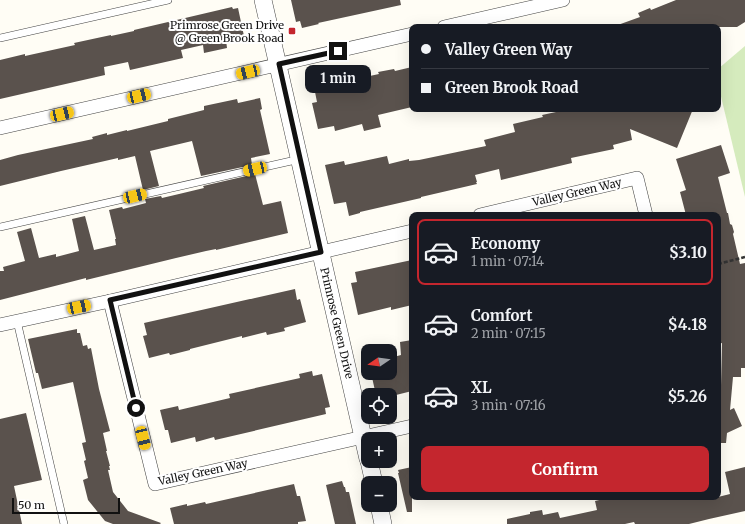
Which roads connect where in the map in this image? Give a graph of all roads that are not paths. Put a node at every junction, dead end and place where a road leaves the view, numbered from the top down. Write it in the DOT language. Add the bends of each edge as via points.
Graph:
graph roads {
  1 [pos="168,0"];
  2 [pos="264,0"];
  3 [pos="563,0"];
  4 [pos="457,24"];
  5 [pos="409,35"];
  6 [pos="0,38"];
  7 [pos="279,64"];
  8 [pos="0,128"];
  9 [pos="300,159"];
  10 [pos="493,212"];
  11 [pos="645,212"];
  12 [pos="0,227"];
  13 [pos="409,232"];
  14 [pos="321,252"];
  15 [pos="110,300"];
  16 [pos="17,321"];
  17 [pos="0,325"];
  18 [pos="409,427"];
  19 [pos="362,432"];
  20 [pos="385,432"];
  21 [pos="361,437"];
  22 [pos="380,512"];
  23 [pos="64,524"];
  24 [pos="383,524"];
  1 -- 6 [label="lane"];
  2 -- 7 [label="street, Primrose Green Drive"];
  3 -- 4 [label="street"];
  5 -- 7 [label="street"];
  7 -- 8 [label="street"];
  7 -- 9 [label="street, Primrose Green Drive"];
  9 -- 12 [label="lane"];
  9 -- 14 [label="street, Primrose Green Drive"];
  10 -- 11 [label="street, Valley Green Way" via="637,178"];
  13 -- 14 [label="street"];
  14 -- 15 [label="street"];
  14 -- 19 [label="street, Primrose Green Drive"];
  15 -- 16 [label="street"];
  15 -- 21 [label="street, Valley Green Way" via="155,484"];
  16 -- 17 [label="street"];
  16 -- 23 [label="lane"];
  18 -- 20 [label="street, Valley Green Way"];
  22 -- 24 [label="street"];
}
